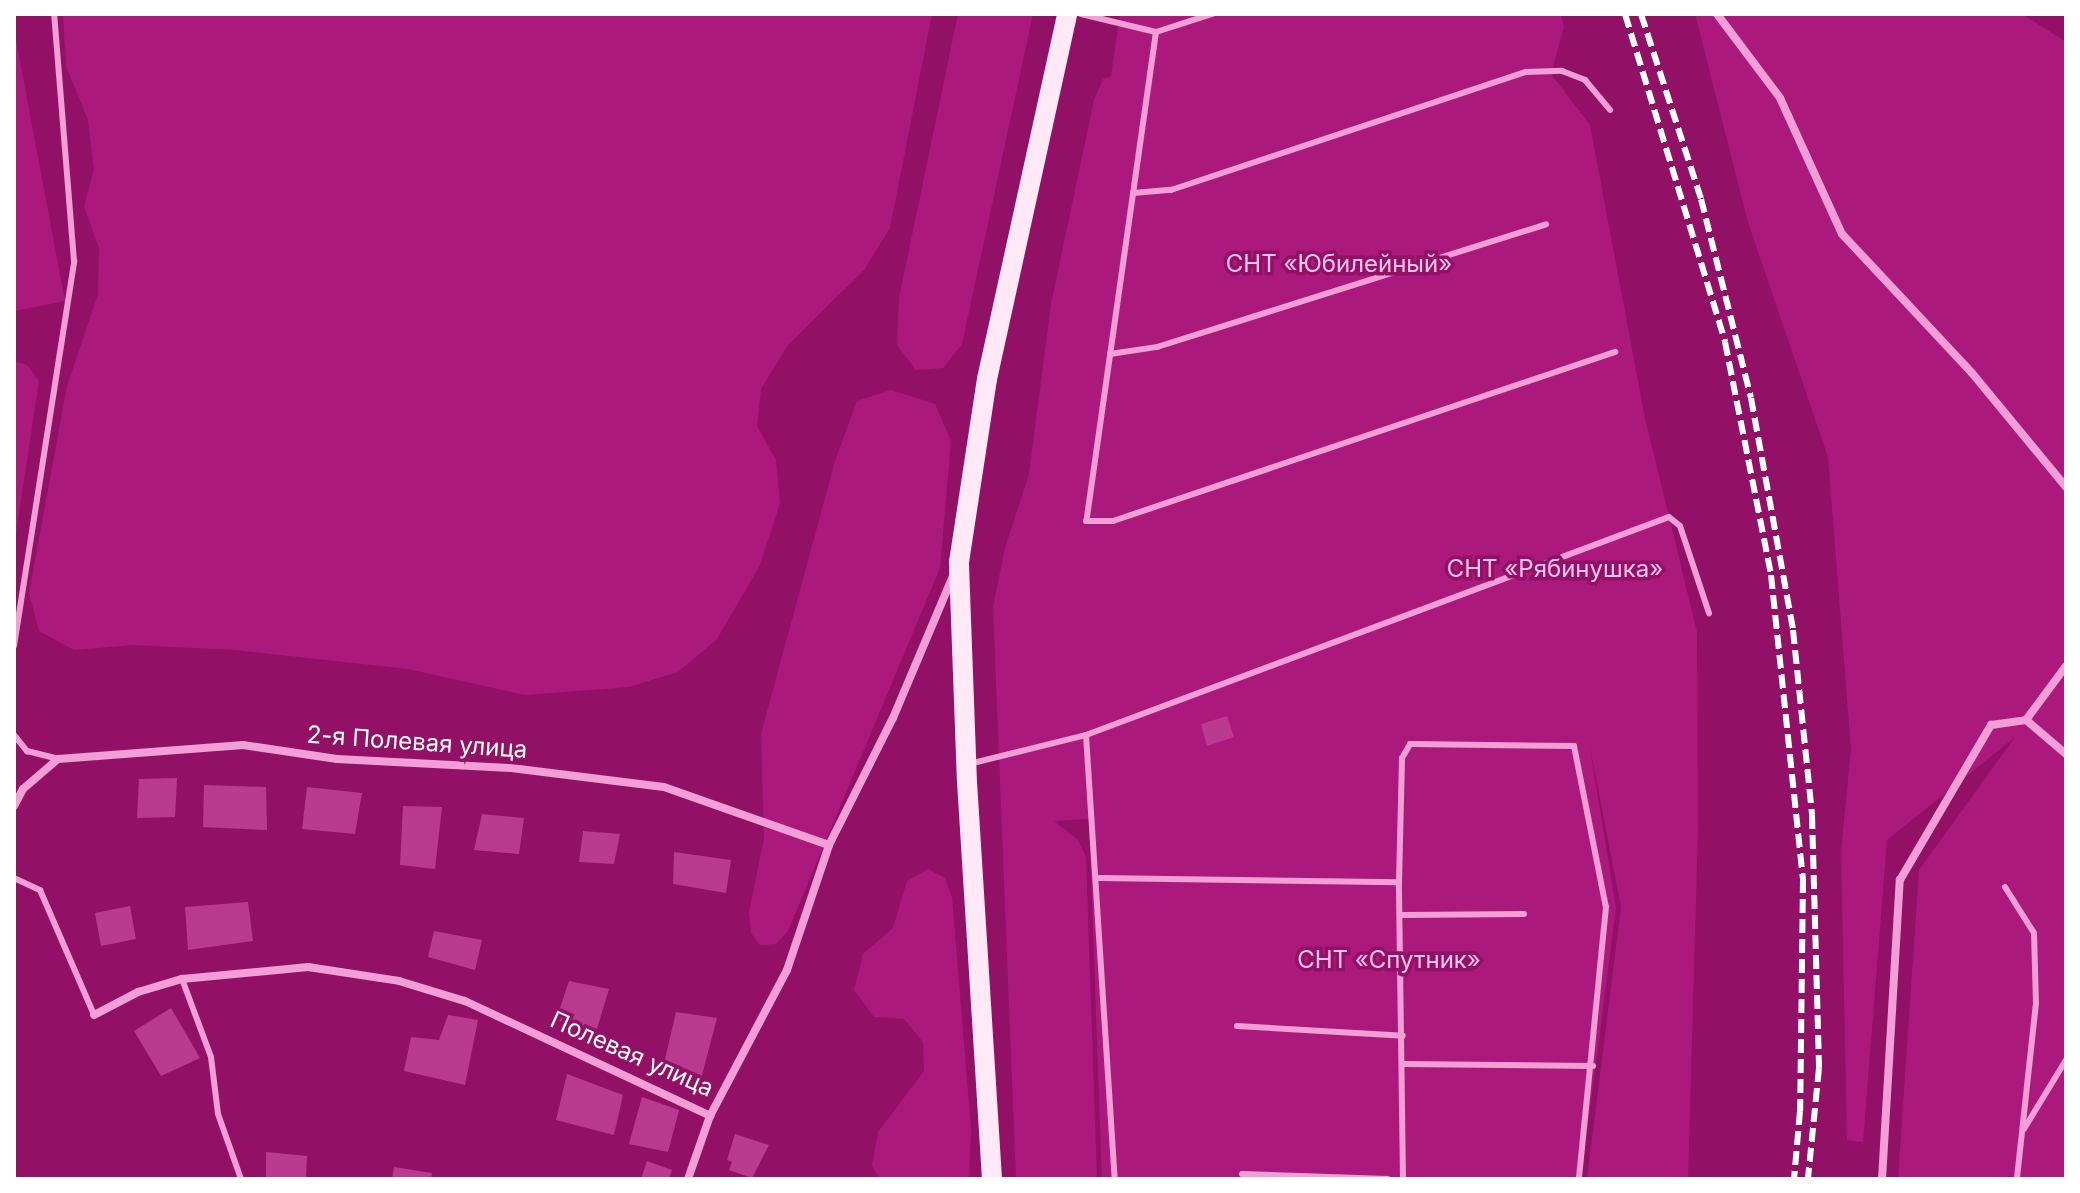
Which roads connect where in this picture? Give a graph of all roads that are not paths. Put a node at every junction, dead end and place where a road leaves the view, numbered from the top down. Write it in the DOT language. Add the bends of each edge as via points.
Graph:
graph roads {
  1 [pos="54,14"];
  2 [pos="1067,14"];
  3 [pos="1081,14"];
  4 [pos="1212,14"];
  5 [pos="1717,14"];
  6 [pos="1156,32"];
  7 [pos="1610,110"];
  8 [pos="1133,193"];
  9 [pos="1546,224"];
  10 [pos="1615,352"];
  11 [pos="1110,354"];
  12 [pos="2066,487"];
  13 [pos="959,562"];
  14 [pos="1709,613"];
  15 [pos="14,646"];
  16 [pos="2066,666"];
  17 [pos="2026,720"];
  18 [pos="14,735"];
  19 [pos="1086,735"];
  20 [pos="2066,754"];
  21 [pos="58,759"];
  22 [pos="966,764"];
  23 [pos="14,806"];
  24 [pos="829,845"];
  25 [pos="14,878"];
  26 [pos="1099,878"];
  27 [pos="1399,882"];
  28 [pos="2005,887"];
  29 [pos="1524,914"];
  30 [pos="1403,915"];
  31 [pos="182,979"];
  32 [pos="94,1015"];
  33 [pos="1237,1026"];
  34 [pos="1403,1036"];
  35 [pos="2066,1060"];
  36 [pos="1403,1064"];
  37 [pos="1593,1066"];
  38 [pos="710,1116"];
  39 [pos="2022,1132"];
  40 [pos="1242,1174"];
  41 [pos="241,1179"];
  42 [pos="688,1179"];
  43 [pos="992,1179"];
  44 [pos="1115,1179"];
  45 [pos="1388,1179"];
  46 [pos="1403,1179"];
  47 [pos="1579,1179"];
  48 [pos="1882,1179"];
  49 [pos="2017,1179"];
  1 -- 15 [label="lane" via="74,261"];
  2 -- 13 [label="main road" via="987,379"];
  3 -- 6 [label="lane"];
  4 -- 6 [label="lane"];
  5 -- 12 [label="street" via="1780,98 1842,234 1972,373"];
  6 -- 8 [label="lane"];
  7 -- 8 [label="lane" via="1585,80 1562,71 1526,72 1171,190"];
  8 -- 11 [label="lane"];
  9 -- 11 [label="lane" via="1157,347"];
  10 -- 11 [label="lane" via="1113,521 1086,521"];
  13 -- 22 [label="main road"];
  13 -- 24 [label="street, Полевая улица" via="893,718"];
  14 -- 19 [label="lane" via="1680,526 1669,517"];
  16 -- 17 [label="street"];
  17 -- 20 [label="street"];
  17 -- 48 [label="street" via="1991,725 1900,880"];
  18 -- 21 [label="lane" via="27,751"];
  19 -- 22 [label="lane"];
  19 -- 26 [label="lane"];
  21 -- 23 [label="street" via="23,789"];
  21 -- 24 [label="street, 2-я Полевая улица" via="243,745 337,759 511,768 664,787"];
  22 -- 43 [label="main road"];
  24 -- 38 [label="street, Полевая улица" via="787,970"];
  25 -- 32 [label="lane" via="40,890"];
  26 -- 27 [label="lane"];
  26 -- 44 [label="lane"];
  27 -- 30 [label="lane"];
  27 -- 37 [label="lane" via="1402,758 1410,744 1574,746 1606,907"];
  28 -- 39 [label="lane" via="2034,933 2036,1003"];
  29 -- 30 [label="lane"];
  30 -- 34 [label="lane"];
  31 -- 32 [label="street, Полевая улица" via="138,992"];
  31 -- 38 [label="street, Полевая улица" via="308,967 399,981 465,1001"];
  31 -- 41 [label="lane" via="211,1057 218,1114"];
  33 -- 34 [label="lane"];
  34 -- 36 [label="lane"];
  35 -- 39 [label="lane"];
  36 -- 37 [label="lane"];
  36 -- 46 [label="lane"];
  37 -- 47 [label="lane"];
  38 -- 42 [label="street"];
  39 -- 49 [label="lane"];
  40 -- 45 [label="lane"];
}
